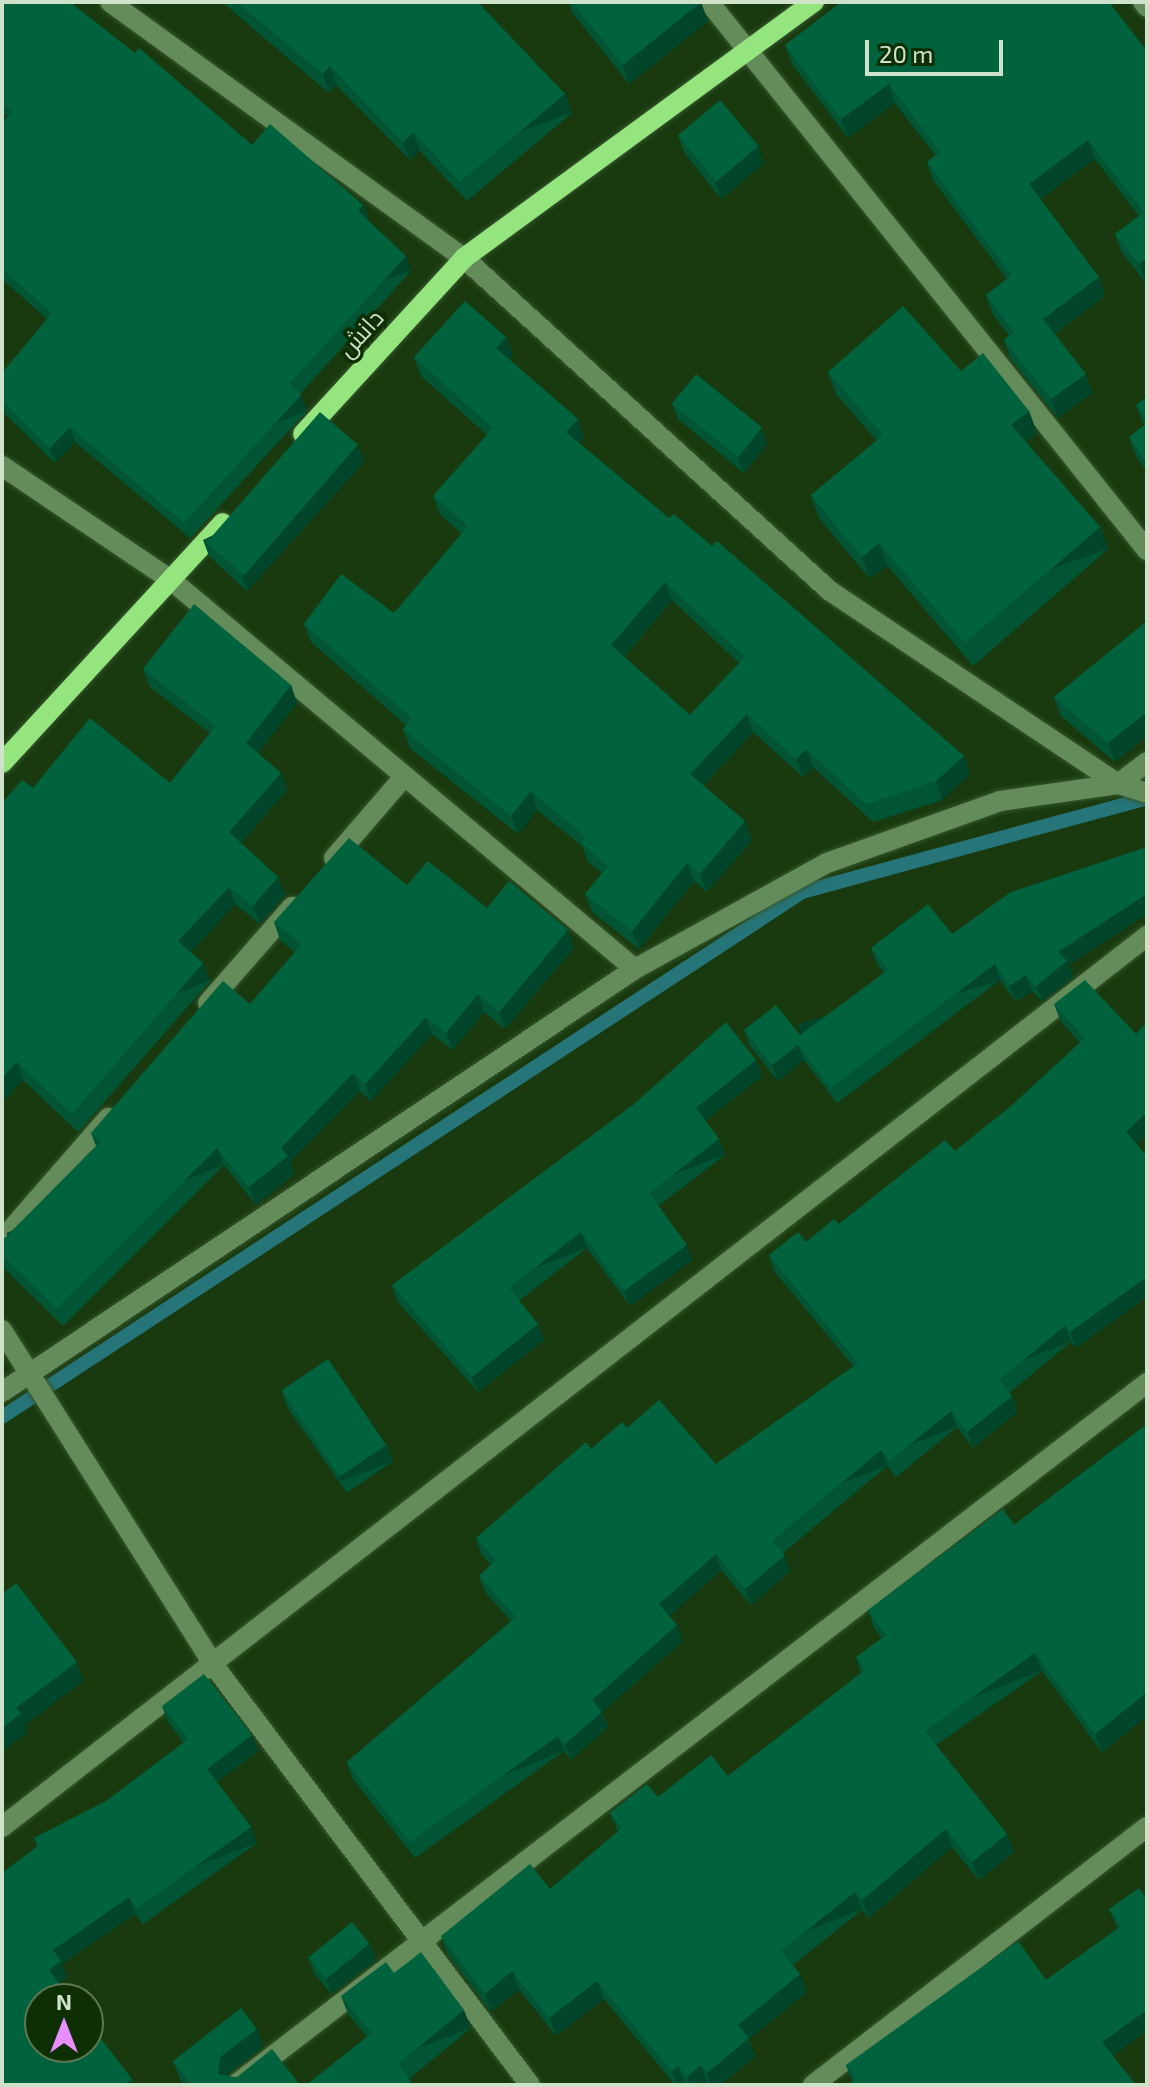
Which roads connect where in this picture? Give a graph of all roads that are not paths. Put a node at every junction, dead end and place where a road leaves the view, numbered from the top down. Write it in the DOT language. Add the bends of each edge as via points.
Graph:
graph roads {
  1 [pos="110,2"];
  2 [pos="709,2"];
  3 [pos="814,2"];
  4 [pos="749,55"];
  5 [pos="464,258"];
  6 [pos="286,454"];
  7 [pos="2,466"];
  8 [pos="244,500"];
  9 [pos="1147,550"];
  10 [pos="171,580"];
  11 [pos="1147,762"];
  12 [pos="2,763"];
  13 [pos="404,777"];
  14 [pos="1118,784"];
  15 [pos="1147,793"];
  16 [pos="1147,936"];
  17 [pos="635,969"];
  18 [pos="188,1026"];
  19 [pos="126,1098"];
  20 [pos="2,1240"];
  21 [pos="2,1330"];
  22 [pos="34,1371"];
  23 [pos="1147,1383"];
  24 [pos="2,1392"];
  25 [pos="215,1667"];
  26 [pos="2,1827"];
  27 [pos="1147,1827"];
  28 [pos="420,1943"];
  29 [pos="235,2085"];
  30 [pos="530,2085"];
  31 [pos="813,2085"];
  1 -- 5 [label="street"];
  2 -- 4 [label="street"];
  3 -- 4 [label="main road, دانش"];
  4 -- 5 [label="main road, دانش"];
  4 -- 9 [label="street"];
  5 -- 6 [label="main road, دانش"];
  5 -- 14 [label="street" via="830,591"];
  7 -- 10 [label="street"];
  8 -- 10 [label="main road"];
  10 -- 12 [label="main road"];
  10 -- 13 [label="street"];
  11 -- 14 [label="street"];
  13 -- 17 [label="street"];
  13 -- 18 [label="street"];
  14 -- 15 [label="street"];
  14 -- 17 [label="street" via="1000,801 827,863"];
  16 -- 25 [label="street"];
  17 -- 22 [label="street"];
  19 -- 20 [label="street"];
  21 -- 22 [label="street"];
  22 -- 24 [label="street"];
  22 -- 25 [label="street"];
  23 -- 28 [label="street"];
  25 -- 26 [label="street"];
  25 -- 28 [label="street"];
  27 -- 31 [label="street"];
  28 -- 29 [label="street"];
  28 -- 30 [label="street"];
}
